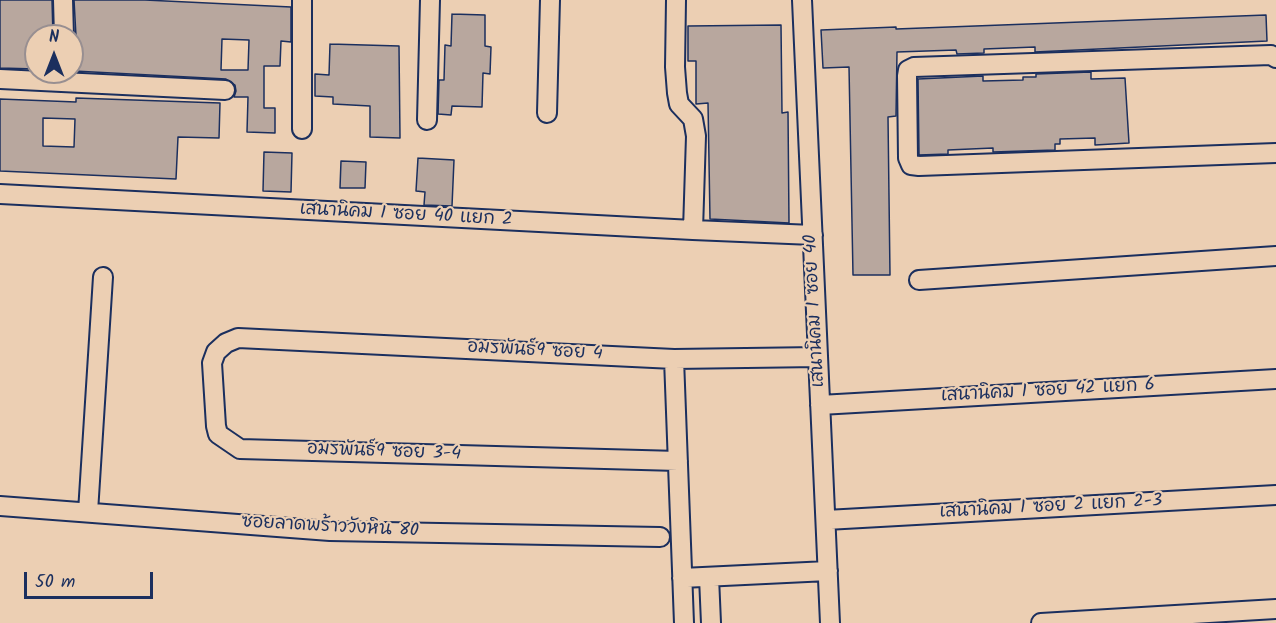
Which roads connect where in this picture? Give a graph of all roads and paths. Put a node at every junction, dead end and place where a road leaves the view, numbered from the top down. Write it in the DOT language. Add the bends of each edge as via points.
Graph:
graph roads {
  1 [pos="63,0"];
  2 [pos="302,0"];
  3 [pos="430,0"];
  4 [pos="550,0"];
  5 [pos="676,0"];
  6 [pos="802,0"];
  7 [pos="64,24"];
  8 [pos="1276,58"];
  9 [pos="24,78"];
  10 [pos="0,79"];
  11 [pos="84,79"];
  12 [pos="225,90"];
  13 [pos="547,113"];
  14 [pos="427,120"];
  15 [pos="302,129"];
  16 [pos="1276,153"];
  17 [pos="0,194"];
  18 [pos="693,230"];
  19 [pos="813,235"];
  20 [pos="1276,256"];
  21 [pos="103,277"];
  22 [pos="919,280"];
  23 [pos="252,338"];
  24 [pos="818,357"];
  25 [pos="674,359"];
  26 [pos="1276,379"];
  27 [pos="820,405"];
  28 [pos="678,461"];
  29 [pos="1276,495"];
  30 [pos="0,506"];
  31 [pos="88,512"];
  32 [pos="826,520"];
  33 [pos="660,537"];
  34 [pos="828,571"];
  35 [pos="682,578"];
  36 [pos="709,578"];
  37 [pos="1276,609"];
  38 [pos="684,623"];
  39 [pos="711,623"];
  40 [pos="831,623"];
  41 [pos="1041,623"];
  1 -- 7 [label="street"];
  2 -- 15 [label="street"];
  3 -- 14 [label="street"];
  4 -- 13 [label="street"];
  5 -- 18 [label="street" via="677,93 679,105 693,119 696,136"];
  6 -- 19 [label="street, เสนานิคม 1 ซอย 40"];
  8 -- 16 [label="street" via="1271,55 914,67 907,76 911,165"];
  9 -- 10 [label="street"];
  11 -- 12 [label="street"];
  17 -- 18 [label="street, เสนานิคม 1 ซอย 40 แยก 2"];
  18 -- 19 [label="street, เสนานิคม 1 ซอย 40 แยก 2"];
  19 -- 24 [label="street, เสนานิคม 1 ซอย 40"];
  20 -- 22 [label="street"];
  21 -- 31 [label="street"];
  23 -- 25 [label="street, อมรพันธ์9 ซอย 4"];
  23 -- 28 [label="street, อมรพันธ์9 ซอย 3-4" via="226,343 216,352 212,363 218,434 240,449"];
  24 -- 25 [label="street, อมรพันธ์9 ซอย 4"];
  24 -- 27 [label="street, เสนานิคม 1 ซอย 40"];
  25 -- 28 [label="street"];
  26 -- 27 [label="street, เสนานิคม 1 ซอย 42 แยก 6"];
  27 -- 32 [label="street, เสนานิคม 1 ซอย 40"];
  28 -- 35 [label="street"];
  29 -- 32 [label="street, เสนานิคม 1 ซอย 2 แยก 2-3"];
  30 -- 31 [label="street, ซอยลาดพร้าววังหิน 80"];
  31 -- 33 [label="street, ซอยลาดพร้าววังหิน 80" via="330,531"];
  32 -- 34 [label="street, เสนานิคม 1 ซอย 40"];
  34 -- 36 [label="street"];
  34 -- 40 [label="street, เสนานิคม 1 ซอย 40"];
  35 -- 36 [label="street"];
  35 -- 38 [label="street"];
  36 -- 39 [label="street"];
  37 -- 41 [label="street"];
}
